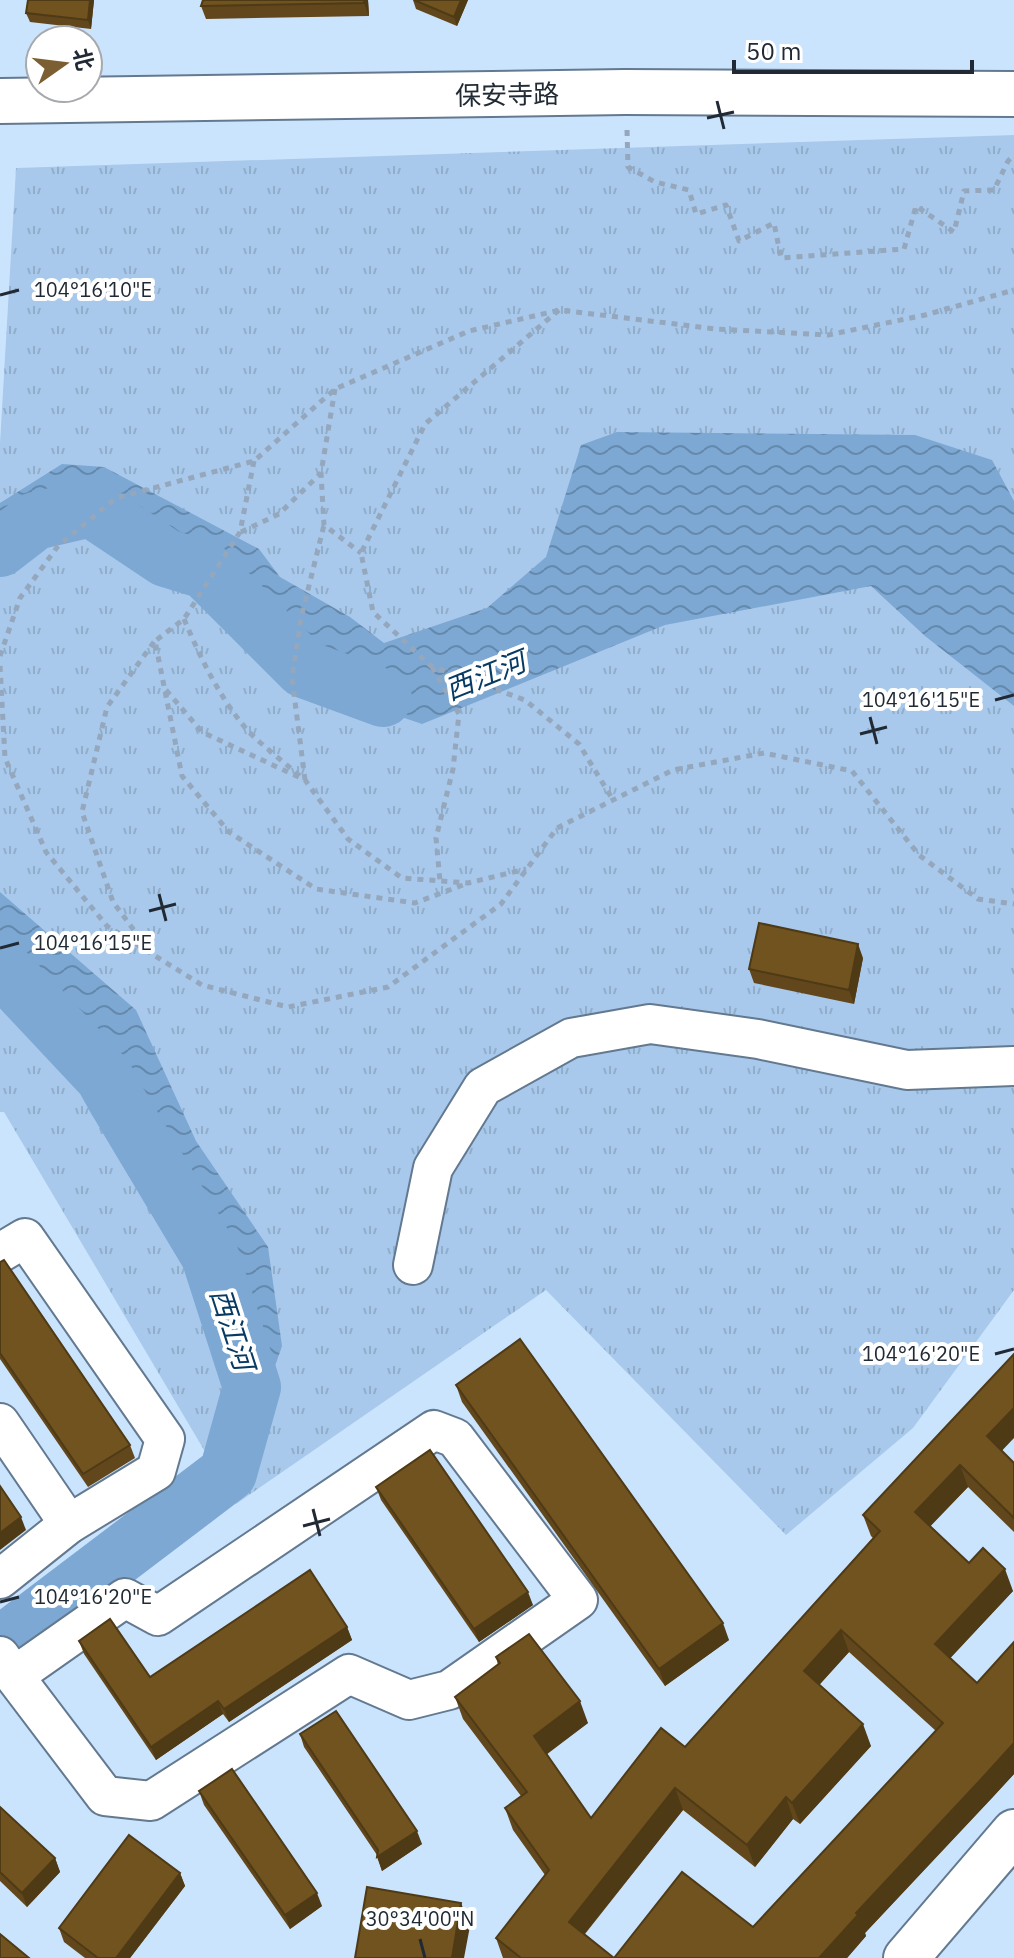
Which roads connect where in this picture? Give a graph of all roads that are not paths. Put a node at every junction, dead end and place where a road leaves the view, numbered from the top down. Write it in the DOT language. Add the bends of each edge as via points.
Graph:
graph roads {
  1 [pos="1014,94"];
  2 [pos="0,101"];
  3 [pos="1014,1066"];
  4 [pos="0,1253"];
  5 [pos="413,1265"];
  6 [pos="0,1423"];
  7 [pos="69,1524"];
  8 [pos="0,1579"];
  9 [pos="7,1666"];
  10 [pos="1014,1832"];
  11 [pos="906,1958"];
  1 -- 2 [label="street, 保安寺路" via="625,92"];
  3 -- 5 [label="street" via="907,1070 758,1039 650,1024 571,1038 483,1087 433,1168"];
  4 -- 7 [label="street" via="25,1238 165,1439 156,1471"];
  6 -- 7 [label="street"];
  7 -- 8 [label="street"];
  9 -- 9 [label="street" via="105,1796 151,1801 349,1674 409,1700 449,1690 578,1600 455,1438 434,1430 158,1616 125,1598"];
  10 -- 11 [label="street"];
}
